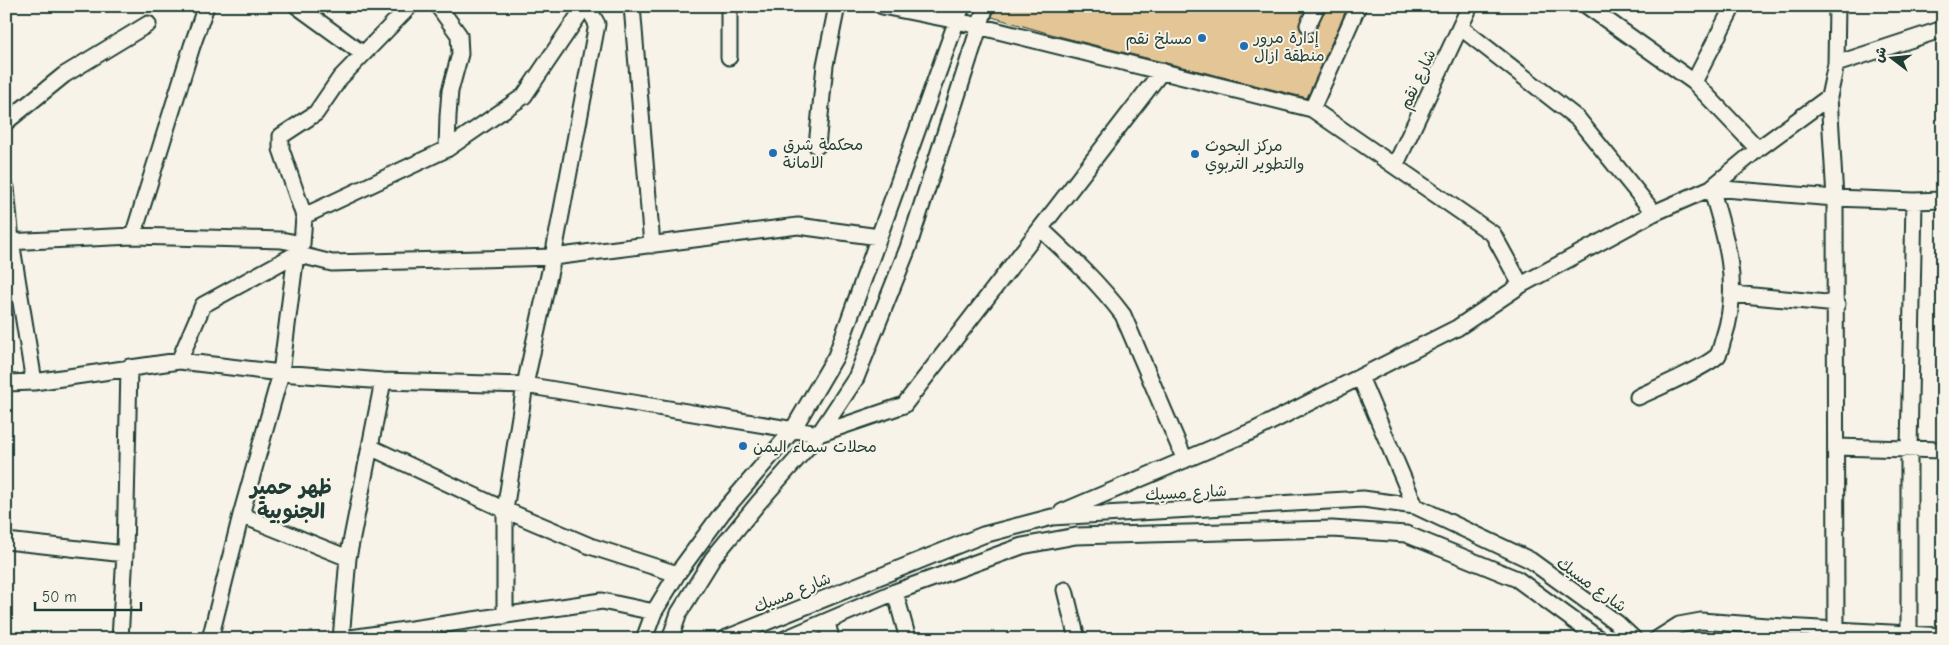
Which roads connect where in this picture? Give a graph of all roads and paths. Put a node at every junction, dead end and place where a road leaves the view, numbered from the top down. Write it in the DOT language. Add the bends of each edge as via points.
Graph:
graph roads {
  1 [pos="206,6"];
  2 [pos="296,6"];
  3 [pos="410,6"];
  4 [pos="438,6"];
  5 [pos="586,6"];
  6 [pos="632,6"];
  7 [pos="729,6"];
  8 [pos="837,6"];
  9 [pos="882,6"];
  10 [pos="962,6"];
  11 [pos="986,6"];
  12 [pos="1317,6"];
  13 [pos="1358,6"];
  14 [pos="1470,6"];
  15 [pos="1586,6"];
  16 [pos="1837,6"];
  17 [pos="1726,8"];
  18 [pos="958,21"];
  19 [pos="148,24"];
  20 [pos="1308,25"];
  21 [pos="980,27"];
  22 [pos="1460,27"];
  23 [pos="1943,29"];
  24 [pos="363,54"];
  25 [pos="729,57"];
  26 [pos="1836,64"];
  27 [pos="1162,71"];
  28 [pos="1694,82"];
  29 [pos="1828,97"];
  30 [pos="1312,109"];
  31 [pos="6,122"];
  32 [pos="817,146"];
  33 [pos="447,149"];
  34 [pos="1758,149"];
  35 [pos="1395,166"];
  36 [pos="6,188"];
  37 [pos="1711,188"];
  38 [pos="1835,198"];
  39 [pos="1943,200"];
  40 [pos="1914,201"];
  41 [pos="1654,213"];
  42 [pos="304,216"];
  43 [pos="1041,229"];
  44 [pos="132,236"];
  45 [pos="879,237"];
  46 [pos="9,241"];
  47 [pos="652,245"];
  48 [pos="299,249"];
  49 [pos="553,257"];
  50 [pos="1521,285"];
  51 [pos="1732,294"];
  52 [pos="1837,304"];
  53 [pos="179,361"];
  54 [pos="129,367"];
  55 [pos="281,373"];
  56 [pos="1360,377"];
  57 [pos="383,381"];
  58 [pos="34,382"];
  59 [pos="6,383"];
  60 [pos="525,386"];
  61 [pos="1638,398"];
  62 [pos="792,431"];
  63 [pos="819,434"];
  64 [pos="370,447"];
  65 [pos="1836,447"];
  66 [pos="1909,449"];
  67 [pos="1943,450"];
  68 [pos="1185,460"];
  69 [pos="1415,506"];
  70 [pos="505,510"];
  71 [pos="241,515"];
  72 [pos="1052,517"];
  73 [pos="6,541"];
  74 [pos="125,554"];
  75 [pos="348,558"];
  76 [pos="677,574"];
  77 [pos="1065,590"];
  78 [pos="895,592"];
  79 [pos="654,612"];
  80 [pos="505,616"];
  81 [pos="827,622"];
  82 [pos="1836,635"];
  83 [pos="1943,636"];
  84 [pos="1910,637"];
  85 [pos="120,639"];
  86 [pos="210,639"];
  87 [pos="342,639"];
  88 [pos="644,639"];
  89 [pos="670,639"];
  90 [pos="724,639"];
  91 [pos="785,639"];
  92 [pos="831,639"];
  93 [pos="908,639"];
  94 [pos="1077,639"];
  95 [pos="1599,639"];
  96 [pos="1634,639"];
  97 [pos="1657,639"];
  1 -- 44 [label="street"];
  2 -- 24 [label="street"];
  3 -- 24 [label="street"];
  4 -- 33 [label="street" via="459,35 460,54 450,92"];
  5 -- 33 [label="street" via="524,96"];
  5 -- 49 [label="street" via="598,24"];
  6 -- 47 [label="street"];
  7 -- 25 [label="street"];
  8 -- 32 [label="street" via="825,65"];
  9 -- 18 [label="street"];
  10 -- 18 [label="street"];
  11 -- 21 [label="street"];
  12 -- 20 [label="street"];
  13 -- 30 [label="street"];
  14 -- 22 [label="street, شارع نقم"];
  15 -- 28 [label="street"];
  16 -- 26 [label="street"];
  17 -- 28 [label="street"];
  18 -- 21 [label="street"];
  18 -- 45 [label="street"];
  19 -- 31 [label="street" via="64,75"];
  21 -- 27 [label="street"];
  21 -- 63 [label="street" via="901,265 856,378"];
  22 -- 35 [label="street, شارع نقم"];
  22 -- 41 [label="street" via="1578,119"];
  23 -- 26 [label="street"];
  24 -- 42 [label="street" via="340,78 316,113 281,136 282,149"];
  26 -- 29 [label="street"];
  27 -- 30 [label="street"];
  27 -- 43 [label="street"];
  28 -- 34 [label="street"];
  29 -- 34 [label="street"];
  29 -- 38 [label="street"];
  30 -- 35 [label="street"];
  33 -- 42 [label="street"];
  34 -- 37 [label="street"];
  35 -- 50 [label="street" via="1493,234"];
  36 -- 46 [label="street"];
  37 -- 38 [label="street"];
  37 -- 41 [label="street"];
  37 -- 51 [label="street" via="1730,258"];
  38 -- 40 [label="street"];
  38 -- 52 [label="street"];
  39 -- 40 [label="street"];
  40 -- 66 [label="street"];
  41 -- 50 [label="street"];
  42 -- 48 [label="street"];
  43 -- 63 [label="street" via="904,405"];
  43 -- 68 [label="street" via="1073,258 1123,314"];
  44 -- 46 [label="street"];
  44 -- 48 [label="street" via="281,240"];
  45 -- 47 [label="street" via="798,226"];
  45 -- 62 [label="street" via="836,356"];
  46 -- 58 [label="street"];
  47 -- 49 [label="street"];
  48 -- 49 [label="street" via="332,263"];
  48 -- 53 [label="street" via="203,305"];
  48 -- 55 [label="street"];
  49 -- 60 [label="street"];
  50 -- 56 [label="street" via="1457,328"];
  51 -- 52 [label="street"];
  51 -- 61 [label="street" via="1727,328 1718,354 1706,364"];
  52 -- 65 [label="street"];
  53 -- 54 [label="street"];
  53 -- 55 [label="street"];
  54 -- 58 [label="street"];
  54 -- 74 [label="street"];
  55 -- 57 [label="street"];
  55 -- 71 [label="street"];
  56 -- 68 [label="street" via="1255,430"];
  56 -- 69 [label="street"];
  57 -- 60 [label="street"];
  57 -- 64 [label="street"];
  58 -- 59 [label="street"];
  60 -- 62 [label="street"];
  60 -- 70 [label="street"];
  62 -- 63 [label="street"];
  62 -- 76 [label="street" via="722,513"];
  63 -- 89 [label="street" via="713,558 679,613"];
  64 -- 70 [label="street"];
  64 -- 75 [label="street"];
  65 -- 66 [label="street"];
  65 -- 82 [label="street"];
  66 -- 67 [label="street"];
  66 -- 84 [label="street"];
  68 -- 72 [label="street"];
  69 -- 72 [label="street, شارع مسيك" via="1363,499"];
  69 -- 96 [label="street, شارع مسيك" via="1530,560"];
  70 -- 76 [label="street" via="590,546"];
  70 -- 80 [label="street"];
  71 -- 75 [label="street"];
  71 -- 86 [label="street"];
  72 -- 90 [label="street, شارع مسيك" via="983,534"];
  73 -- 74 [label="street"];
  74 -- 85 [label="street"];
  75 -- 87 [label="street"];
  76 -- 79 [label="street"];
  77 -- 94 [label="street"];
  78 -- 81 [label="street"];
  78 -- 93 [label="street"];
  78 -- 95 [label="street" via="1022,546 1076,536 1332,529 1396,533 1406,534 1517,579"];
  79 -- 80 [label="street" via="602,601"];
  79 -- 88 [label="street"];
  80 -- 87 [label="street"];
  81 -- 91 [label="street"];
  81 -- 92 [label="street"];
  82 -- 84 [label="street"];
  82 -- 97 [label="street" via="1701,620 1678,625"];
  83 -- 84 [label="street"];
}
